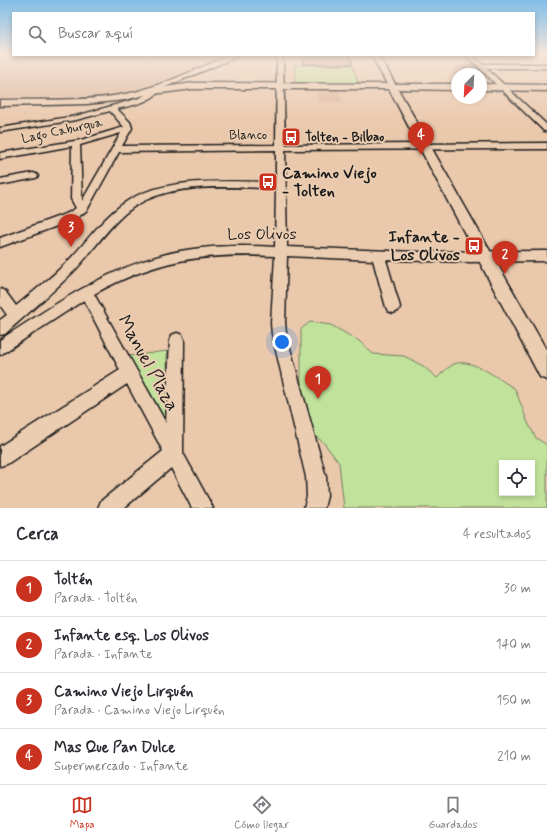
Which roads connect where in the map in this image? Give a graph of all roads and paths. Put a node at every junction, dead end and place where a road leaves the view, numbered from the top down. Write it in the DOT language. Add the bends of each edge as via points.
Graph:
graph roads {
  1 [pos="181,78"];
  2 [pos="280,78"];
  3 [pos="388,78"];
  4 [pos="493,78"];
  5 [pos="280,86"];
  6 [pos="393,87"];
  7 [pos="451,87"];
  8 [pos="487,88"];
  9 [pos="503,88"];
  10 [pos="547,88"];
  11 [pos="157,90"];
  12 [pos="145,92"];
  13 [pos="0,103"];
  14 [pos="112,109"];
  15 [pos="128,128"];
  16 [pos="547,129"];
  17 [pos="0,130"];
  18 [pos="76,144"];
  19 [pos="547,146"];
  20 [pos="424,147"];
  21 [pos="280,148"];
  22 [pos="117,149"];
  23 [pos="0,156"];
  24 [pos="33,176"];
  25 [pos="0,182"];
  26 [pos="280,185"];
  27 [pos="83,208"];
  28 [pos="0,243"];
  29 [pos="281,252"];
  30 [pos="378,255"];
  31 [pos="547,256"];
  32 [pos="486,258"];
  33 [pos="86,292"];
  34 [pos="0,294"];
  35 [pos="393,307"];
  36 [pos="7,323"];
  37 [pos="18,336"];
  38 [pos="177,340"];
  39 [pos="0,348"];
  40 [pos="547,370"];
  41 [pos="130,373"];
  42 [pos="174,454"];
  43 [pos="0,457"];
  44 [pos="316,506"];
  45 [pos="108,508"];
  46 [pos="203,508"];
  1 -- 12 [label="main road"];
  2 -- 5 [label="street"];
  3 -- 6 [label="main road"];
  4 -- 9 [label="street"];
  5 -- 6 [label="main road"];
  5 -- 11 [label="main road" via="187,86"];
  5 -- 21 [label="street"];
  6 -- 7 [label="main road"];
  6 -- 20 [label="main road"];
  8 -- 9 [label="main road"];
  9 -- 10 [label="main road"];
  9 -- 16 [label="street"];
  11 -- 12 [label="main road"];
  11 -- 14 [label="street" via="147,98"];
  12 -- 13 [label="main road" via="97,101"];
  14 -- 15 [label="street"];
  14 -- 17 [label="street" via="76,118"];
  15 -- 18 [label="street, Lago Caburgua"];
  15 -- 22 [label="street"];
  18 -- 23 [label="street, Lago Caburgua"];
  18 -- 27 [label="street" via="76,199 78,205"];
  19 -- 20 [label="street, Blanco"];
  20 -- 21 [label="street, Blanco"];
  20 -- 32 [label="main road"];
  21 -- 22 [label="street, Blanco"];
  21 -- 26 [label="street"];
  22 -- 27 [label="street"];
  24 -- 25 [label="street"];
  26 -- 29 [label="street"];
  26 -- 36 [label="street" via="190,188 163,192 137,200 117,215 70,266"];
  27 -- 28 [label="street" via="72,216"];
  29 -- 30 [label="street, Los Olivos"];
  29 -- 33 [label="street, Los Olivos" via="223,252 178,256 127,271"];
  29 -- 44 [label="street" via="279,334 316,477"];
  30 -- 32 [label="street, Los Olivos"];
  30 -- 35 [label="street"];
  31 -- 32 [label="street, Los Olivos"];
  32 -- 40 [label="main road"];
  33 -- 37 [label="street, Los Olivos"];
  33 -- 41 [label="street, Manuel Plaza"];
  34 -- 36 [label="street"];
  36 -- 37 [label="street" via="7,332"];
  37 -- 39 [label="street, Los Olivos"];
  38 -- 42 [label="street, Manuel Plaza"];
  41 -- 42 [label="street, Manuel Plaza"];
  41 -- 43 [label="street"];
  42 -- 45 [label="street"];
  42 -- 46 [label="street, Manuel Plaza"];
}
